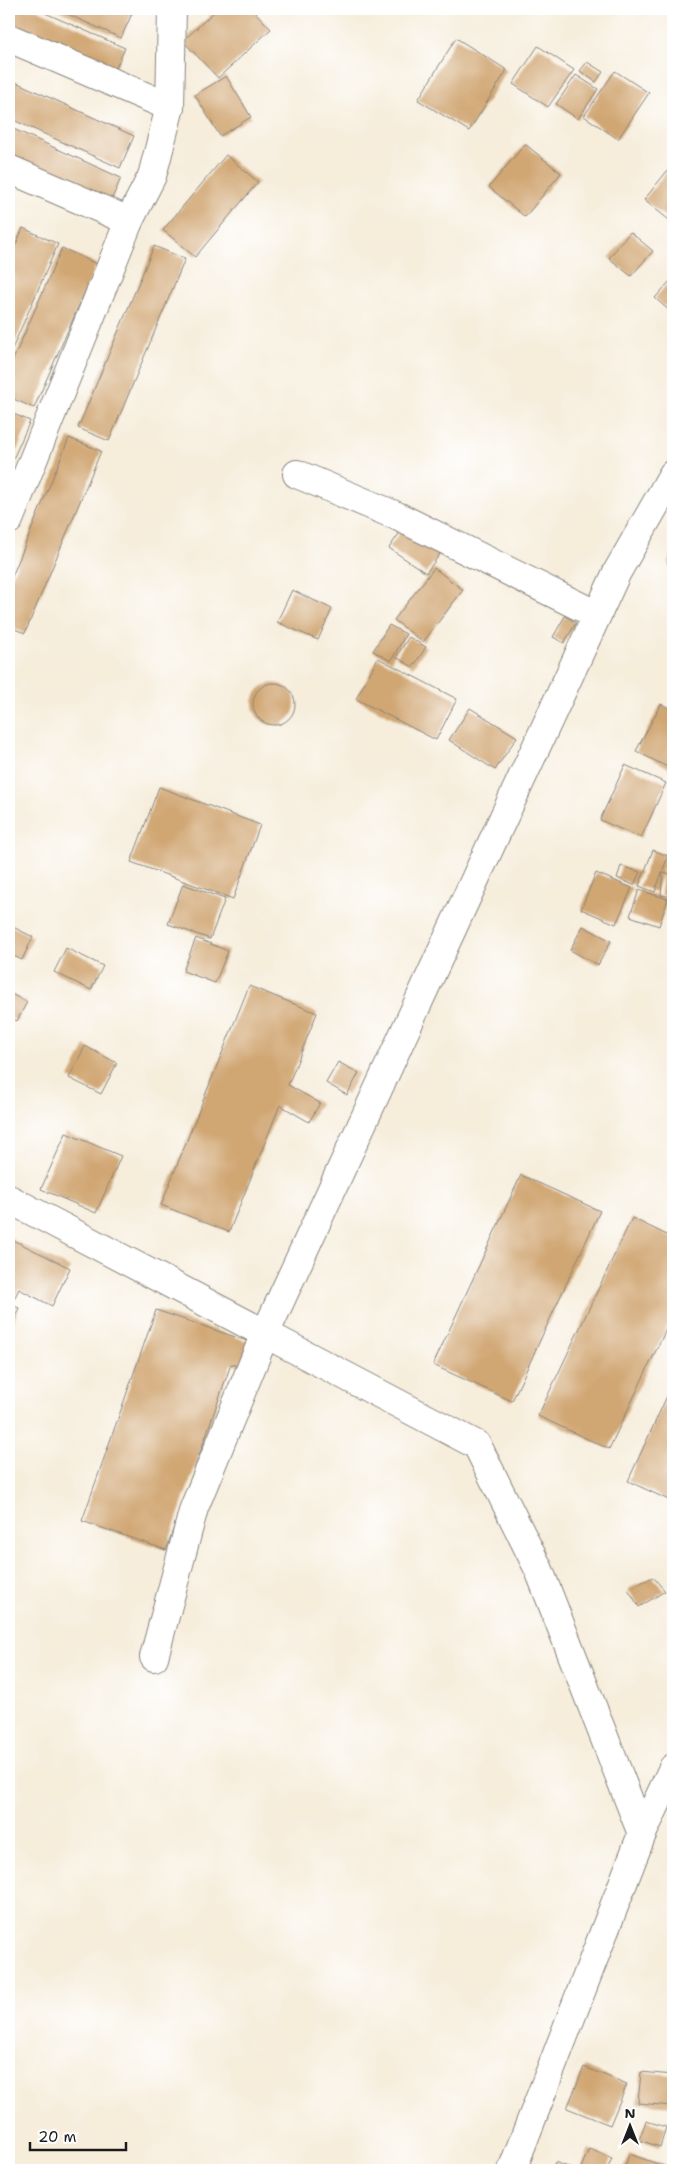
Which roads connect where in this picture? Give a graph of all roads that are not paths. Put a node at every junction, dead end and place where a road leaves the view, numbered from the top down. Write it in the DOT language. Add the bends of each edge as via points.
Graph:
graph roads {
  1 [pos="172,9"];
  2 [pos="9,38"];
  3 [pos="170,107"];
  4 [pos="11,177"];
  5 [pos="129,221"];
  6 [pos="297,474"];
  7 [pos="673,474"];
  8 [pos="9,520"];
  9 [pos="598,615"];
  10 [pos="9,1199"];
  11 [pos="265,1334"];
  12 [pos="154,1657"];
  13 [pos="673,1768"];
  14 [pos="642,1834"];
  15 [pos="512,2170"];
  1 -- 3 [label="street"];
  2 -- 3 [label="street"];
  3 -- 5 [label="street" via="152,176"];
  4 -- 5 [label="street"];
  5 -- 8 [label="street"];
  6 -- 9 [label="street" via="398,516"];
  7 -- 9 [label="street" via="617,572"];
  9 -- 11 [label="street"];
  10 -- 11 [label="street"];
  11 -- 12 [label="street" via="194,1508"];
  11 -- 14 [label="street" via="477,1445 539,1570"];
  13 -- 14 [label="street"];
  14 -- 15 [label="street"];
}
